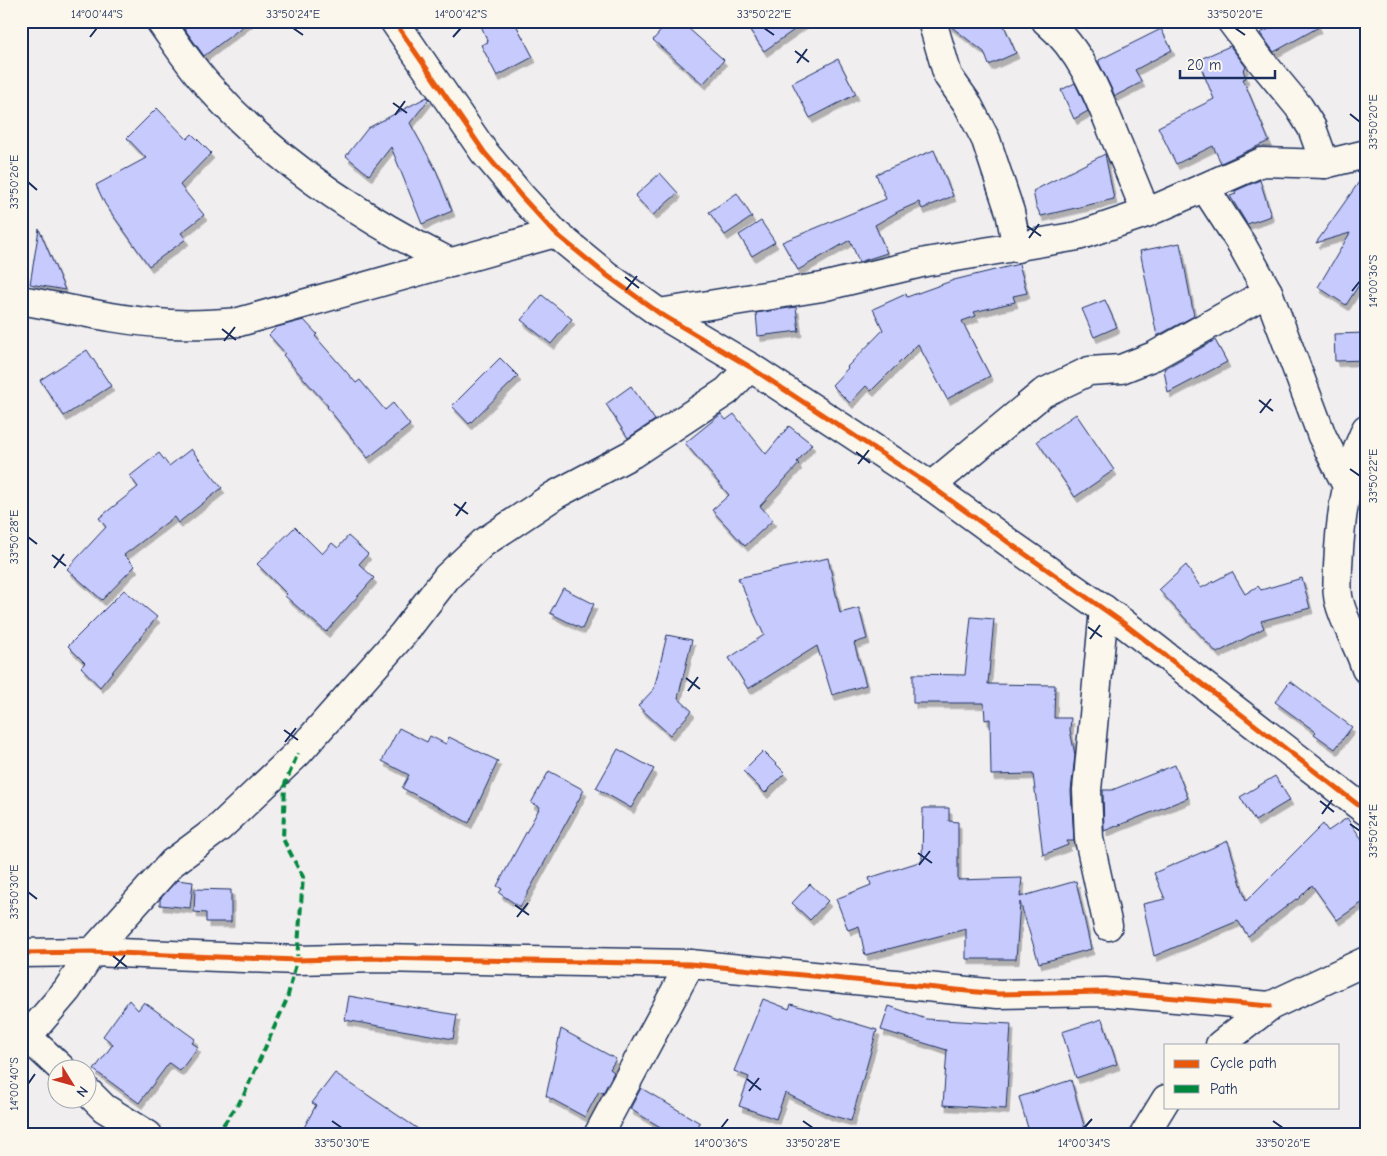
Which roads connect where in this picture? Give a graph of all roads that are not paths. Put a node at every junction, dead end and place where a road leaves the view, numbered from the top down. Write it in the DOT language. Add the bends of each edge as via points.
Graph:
graph roads {
  1 [pos="160,21"];
  2 [pos="394,21"];
  3 [pos="932,21"];
  4 [pos="1046,21"];
  5 [pos="1231,21"];
  6 [pos="1366,154"];
  7 [pos="1325,164"];
  8 [pos="1205,188"];
  9 [pos="1146,213"];
  10 [pos="556,233"];
  11 [pos="1017,248"];
  12 [pos="451,263"];
  13 [pos="1268,292"];
  14 [pos="21,300"];
  15 [pos="659,313"];
  16 [pos="750,367"];
  17 [pos="1366,429"];
  18 [pos="931,486"];
  19 [pos="1347,486"];
  20 [pos="1104,609"];
  21 [pos="1366,669"];
  22 [pos="1366,811"];
  23 [pos="1108,926"];
  24 [pos="92,952"];
  25 [pos="21,953"];
  26 [pos="1366,961"];
  27 [pos="690,964"];
  28 [pos="1270,1006"];
  29 [pos="23,1038"];
  30 [pos="1221,1044"];
  31 [pos="48,1058"];
  32 [pos="98,1102"];
  33 [pos="1164,1102"];
  34 [pos="148,1135"];
  35 [pos="598,1135"];
  36 [pos="1144,1135"];
  1 -- 12 [label="street" via="212,90 268,145 355,210"];
  2 -- 10 [label="street" via="484,152"];
  3 -- 11 [label="street" via="948,76 967,103 986,140 1010,212"];
  4 -- 9 [label="street" via="1080,61 1099,98"];
  5 -- 7 [label="street" via="1299,106 1312,128"];
  6 -- 7 [label="street"];
  7 -- 8 [label="street" via="1262,162"];
  8 -- 9 [label="street"];
  8 -- 13 [label="street"];
  9 -- 11 [label="street" via="1078,236"];
  10 -- 12 [label="street"];
  10 -- 15 [label="street"];
  11 -- 15 [label="street" via="926,262 822,287"];
  12 -- 14 [label="street" via="240,322 168,324"];
  13 -- 18 [label="street" via="1154,356 1121,369 1089,371 1043,392"];
  13 -- 19 [label="street" via="1322,436"];
  15 -- 16 [label="street"];
  16 -- 18 [label="street"];
  16 -- 24 [label="street" via="727,392 632,454 555,495 483,543 447,577 298,753 219,828 172,863"];
  17 -- 19 [label="street"];
  18 -- 20 [label="street"];
  19 -- 21 [label="street" via="1339,542 1339,601"];
  20 -- 22 [label="street"];
  20 -- 23 [label="street" via="1087,790 1089,840"];
  24 -- 25 [label="street"];
  24 -- 27 [label="street" via="297,960 378,958"];
  24 -- 29 [label="street" via="67,990"];
  26 -- 28 [label="street"];
  27 -- 28 [label="street" via="998,994 1105,992"];
  27 -- 35 [label="street"];
  28 -- 30 [label="street"];
  29 -- 31 [label="street"];
  32 -- 34 [label="street"];
  33 -- 36 [label="street"];
}
